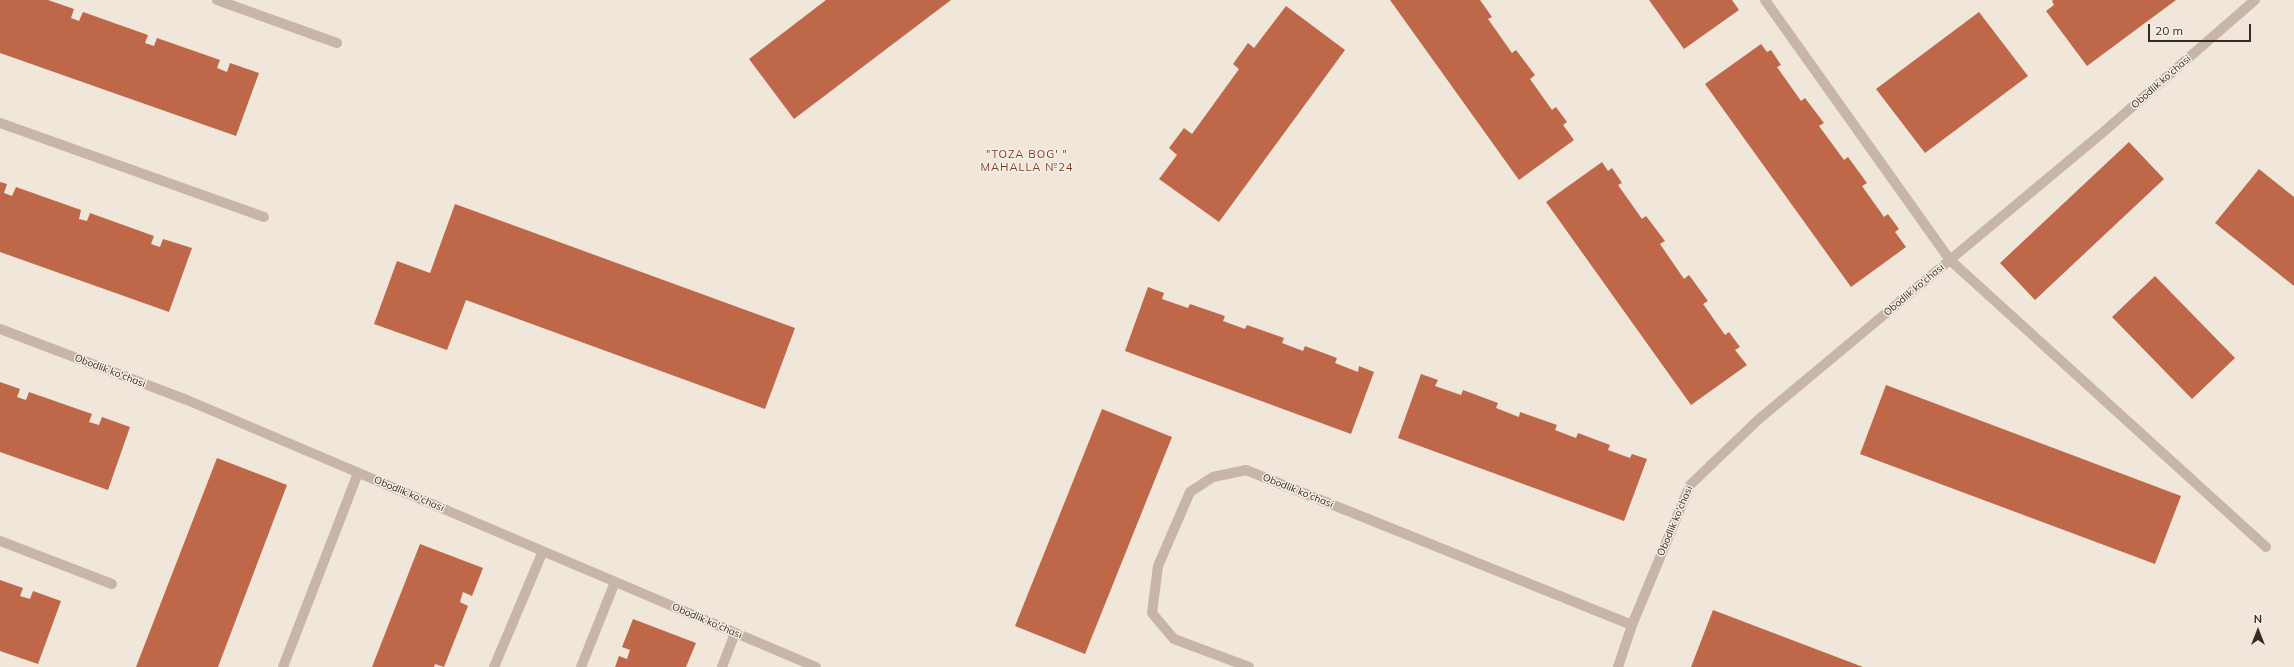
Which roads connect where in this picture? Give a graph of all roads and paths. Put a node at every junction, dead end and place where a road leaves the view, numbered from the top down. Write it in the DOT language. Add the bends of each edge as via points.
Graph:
graph roads {
  1 [pos="217,0"];
  2 [pos="1765,0"];
  3 [pos="2255,0"];
  4 [pos="337,43"];
  5 [pos="0,123"];
  6 [pos="264,217"];
  7 [pos="1950,260"];
  8 [pos="0,329"];
  9 [pos="358,473"];
  10 [pos="0,541"];
  11 [pos="2266,547"];
  12 [pos="543,551"];
  13 [pos="615,582"];
  14 [pos="112,584"];
  15 [pos="1632,625"];
  16 [pos="735,633"];
  17 [pos="791,662"];
  18 [pos="283,667"];
  19 [pos="494,667"];
  20 [pos="581,667"];
  21 [pos="722,667"];
  22 [pos="816,667"];
  23 [pos="1249,667"];
  24 [pos="1618,667"];
  1 -- 4 [label="street"];
  2 -- 7 [label="street"];
  3 -- 7 [label="street, Obodlik ko'chasi" via="2101,134"];
  5 -- 6 [label="street"];
  7 -- 11 [label="street"];
  7 -- 15 [label="street, Obodlik ko'chasi" via="1760,419 1690,485"];
  8 -- 9 [label="street, Obodlik ko'chasi" via="187,400"];
  9 -- 12 [label="street, Obodlik ko'chasi"];
  9 -- 18 [label="street"];
  10 -- 14 [label="street"];
  12 -- 13 [label="street, Obodlik ko'chasi"];
  12 -- 19 [label="street"];
  13 -- 16 [label="street, Obodlik ko'chasi"];
  13 -- 20 [label="street"];
  15 -- 23 [label="street, Obodlik ko'chasi" via="1246,470 1213,477 1190,492 1158,566 1152,613 1174,639"];
  15 -- 24 [label="street, Obodlik ko'chasi"];
  16 -- 17 [label="street, Obodlik ko'chasi"];
  16 -- 21 [label="street"];
  17 -- 22 [label="street, Obodlik ko'chasi"];
}
